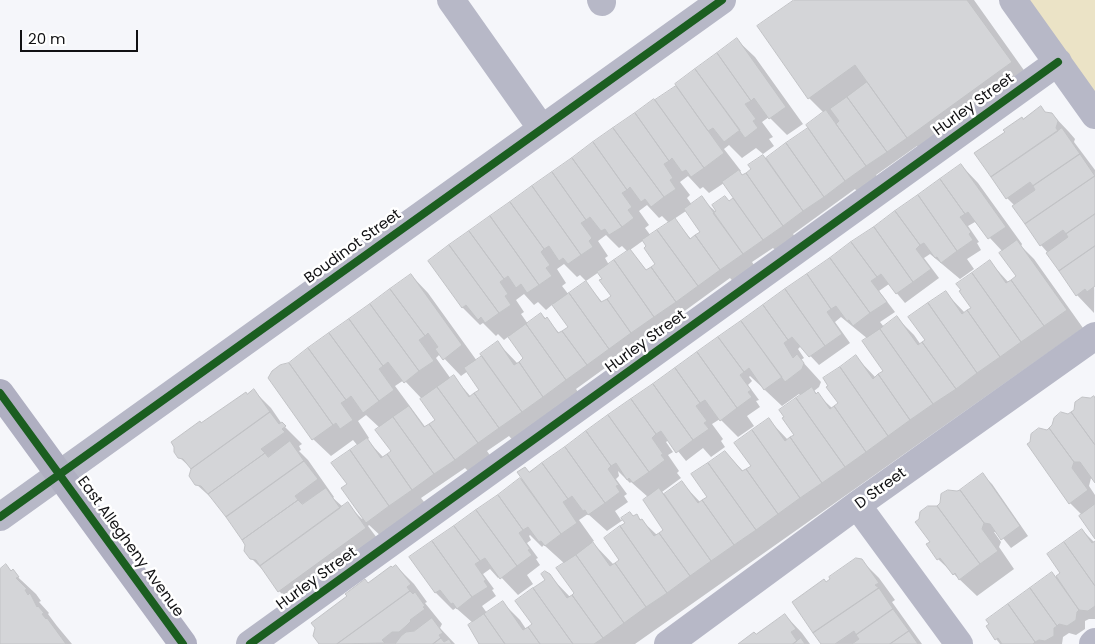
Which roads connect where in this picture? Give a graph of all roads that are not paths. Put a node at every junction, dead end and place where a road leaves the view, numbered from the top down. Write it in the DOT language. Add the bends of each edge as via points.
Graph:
graph roads {
  1 [pos="451,0"];
  2 [pos="722,0"];
  3 [pos="1013,0"];
  4 [pos="1058,62"];
  5 [pos="1095,114"];
  6 [pos="542,129"];
  7 [pos="1095,336"];
  8 [pos="0,393"];
  9 [pos="60,474"];
  10 [pos="857,506"];
  11 [pos="0,517"];
  12 [pos="183,644"];
  13 [pos="250,644"];
  14 [pos="668,644"];
  15 [pos="959,644"];
  1 -- 6 [label="street"];
  2 -- 6 [label="street, Boudinot Street"];
  3 -- 4 [label="street"];
  4 -- 5 [label="street"];
  4 -- 13 [label="street, Hurley Street"];
  6 -- 9 [label="street, Boudinot Street"];
  7 -- 10 [label="street, D Street"];
  8 -- 9 [label="main road, East Allegheny Avenue"];
  9 -- 11 [label="street, Boudinot Street"];
  9 -- 12 [label="main road, East Allegheny Avenue"];
  10 -- 14 [label="street, D Street"];
  10 -- 15 [label="street"];
}
